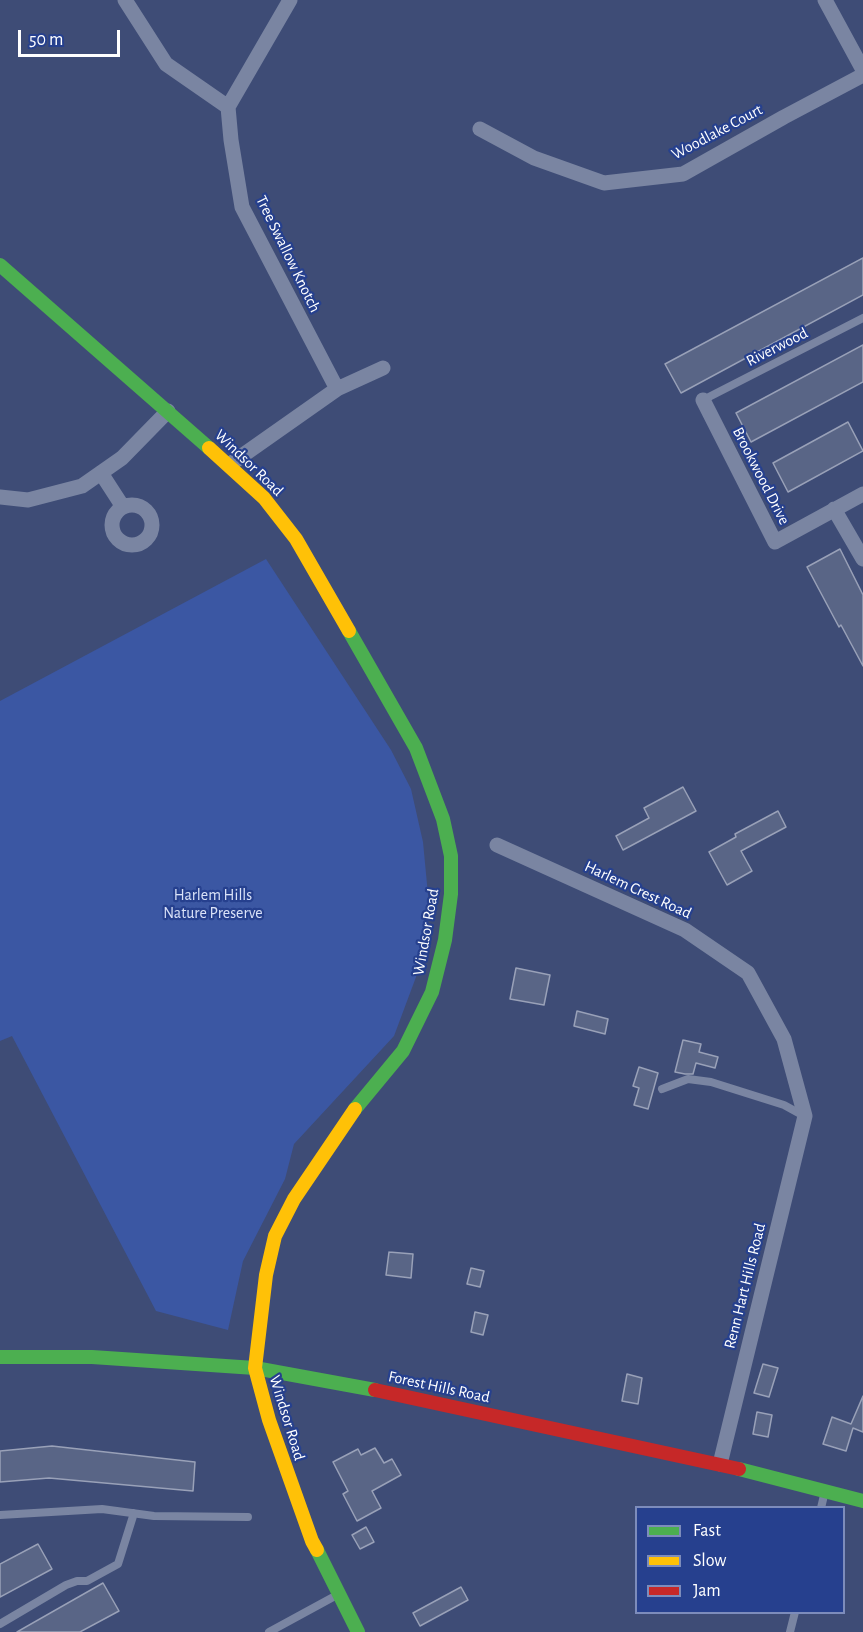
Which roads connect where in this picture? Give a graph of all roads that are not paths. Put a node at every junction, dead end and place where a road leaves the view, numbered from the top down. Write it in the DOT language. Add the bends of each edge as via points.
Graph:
graph roads {
  1 [pos="125,0"];
  2 [pos="290,0"];
  3 [pos="825,0"];
  4 [pos="863,70"];
  5 [pos="863,75"];
  6 [pos="228,107"];
  7 [pos="480,129"];
  8 [pos="0,265"];
  9 [pos="863,318"];
  10 [pos="383,368"];
  11 [pos="337,389"];
  12 [pos="703,400"];
  13 [pos="168,411"];
  14 [pos="229,465"];
  15 [pos="101,473"];
  16 [pos="863,494"];
  17 [pos="0,497"];
  18 [pos="123,507"];
  19 [pos="834,509"];
  20 [pos="863,559"];
  21 [pos="497,845"];
  22 [pos="662,1089"];
  23 [pos="805,1116"];
  24 [pos="0,1357"];
  25 [pos="255,1368"];
  26 [pos="720,1464"];
  27 [pos="825,1491"];
  28 [pos="863,1501"];
  29 [pos="821,1506"];
  30 [pos="134,1513"];
  31 [pos="0,1515"];
  32 [pos="248,1517"];
  33 [pos="338,1594"];
  34 [pos="794,1614"];
  35 [pos="0,1624"];
  36 [pos="269,1632"];
  37 [pos="358,1632"];
  38 [pos="790,1632"];
  1 -- 6 [label="street" via="166,64"];
  2 -- 6 [label="street"];
  3 -- 4 [label="street"];
  5 -- 7 [label="street, Woodlake Court" via="683,174 604,183 534,158"];
  6 -- 11 [label="street, Tree Swallow Knotch" via="242,207"];
  8 -- 13 [label="street, Windsor Road"];
  9 -- 12 [label="lane, Riverwood"];
  10 -- 11 [label="street"];
  11 -- 14 [label="street"];
  12 -- 19 [label="street, Brookwood Drive" via="775,542"];
  13 -- 14 [label="street, Windsor Road"];
  13 -- 15 [label="street" via="122,458"];
  14 -- 25 [label="street, Windsor Road" via="264,498 296,539 416,748 443,819 451,856 448,917 432,992 403,1051 348,1117 294,1199 275,1236 266,1275"];
  15 -- 17 [label="street" via="82,486 28,500"];
  15 -- 18 [label="street"];
  16 -- 19 [label="street, Brookwood Drive"];
  19 -- 20 [label="street"];
  21 -- 23 [label="street, Harlem Crest Road" via="685,930 748,973 784,1039"];
  22 -- 23 [label="lane" via="688,1079 711,1082 784,1105"];
  23 -- 26 [label="street, Renn Hart Hills Road"];
  24 -- 25 [label="street, Forest Hills Road" via="92,1357"];
  25 -- 26 [label="street, Forest Hills Road" via="397,1394"];
  25 -- 33 [label="street, Windsor Road" via="302,1515"];
  26 -- 27 [label="street, Forest Hills Road"];
  27 -- 28 [label="street, Forest Hills Road"];
  27 -- 29 [label="lane"];
  30 -- 31 [label="lane" via="102,1509"];
  30 -- 32 [label="lane"];
  30 -- 35 [label="lane" via="118,1564 87,1581 66,1585"];
  33 -- 36 [label="lane"];
  33 -- 37 [label="street, Windsor Road"];
  34 -- 38 [label="lane"];
}
